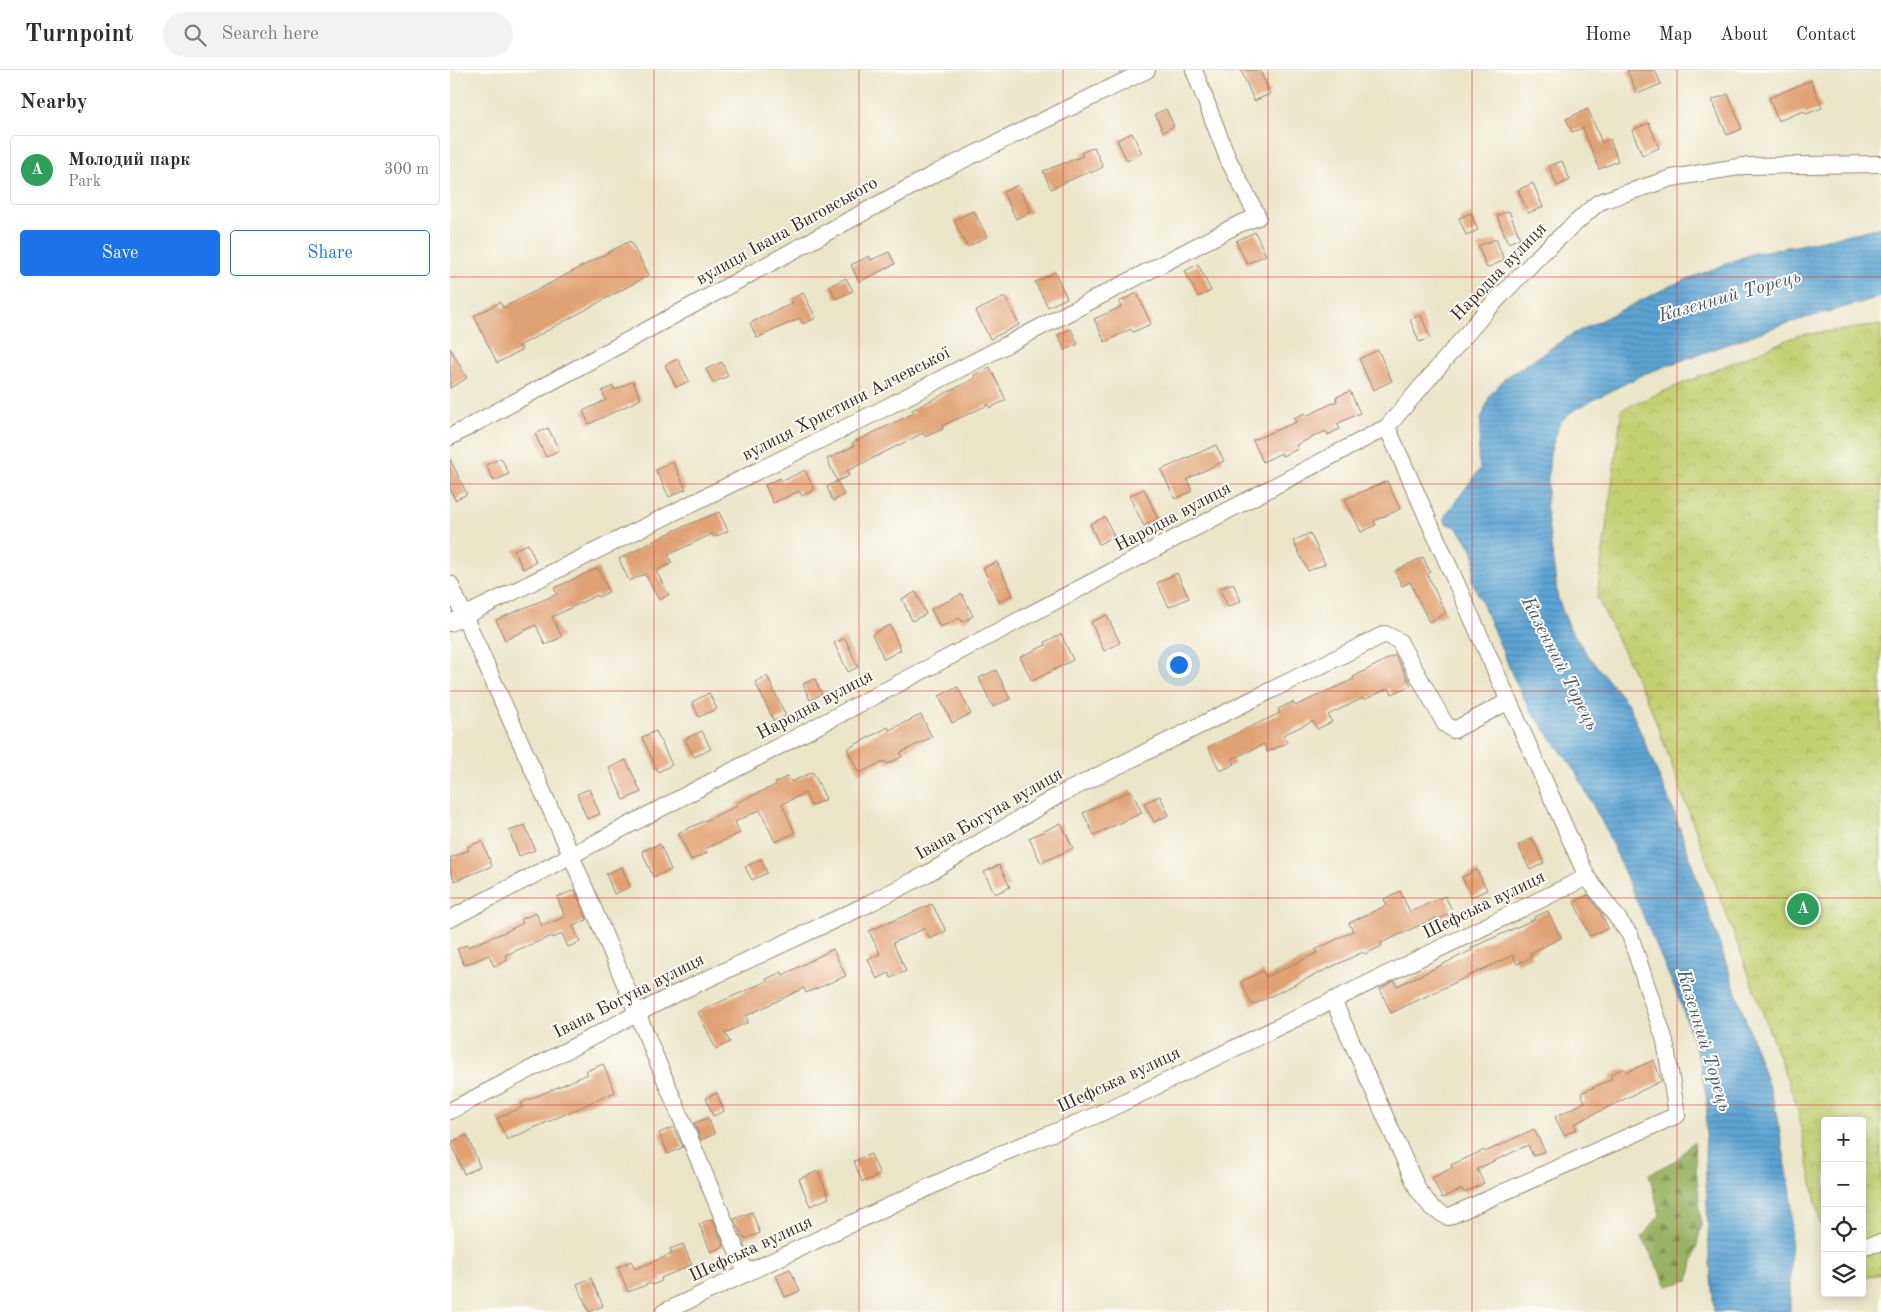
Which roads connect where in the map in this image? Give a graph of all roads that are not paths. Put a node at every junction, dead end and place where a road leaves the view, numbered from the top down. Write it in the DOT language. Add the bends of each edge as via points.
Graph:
graph roads {
  1 [pos="1147,70"];
  2 [pos="1194,70"];
  3 [pos="1881,164"];
  4 [pos="1387,427"];
  5 [pos="450,437"];
  6 [pos="450,584"];
  7 [pos="464,615"];
  8 [pos="450,623"];
  9 [pos="1509,701"];
  10 [pos="571,856"];
  11 [pos="1587,877"];
  12 [pos="450,919"];
  13 [pos="1333,1000"];
  14 [pos="638,1013"];
  15 [pos="450,1111"];
  16 [pos="1881,1243"];
  17 [pos="1866,1245"];
  18 [pos="746,1273"];
  19 [pos="664,1312"];
  1 -- 5 [label="street, вулиця Івана Виговського" via="938,172"];
  2 -- 7 [label="street, вулиця Христини Алчевської" via="1228,159 1258,217 883,409"];
  3 -- 4 [label="street, Народна вулиця" via="1744,166 1672,178 1599,202 1542,253 1488,309"];
  4 -- 9 [label="street"];
  4 -- 10 [label="street, Народна вулиця"];
  6 -- 7 [label="street"];
  7 -- 8 [label="street, вулиця Христини Алчевської"];
  7 -- 10 [label="street"];
  9 -- 11 [label="street"];
  9 -- 14 [label="street, Івана Богуна вулиця" via="1454,730 1446,724 1399,641 1385,634 1059,795 925,875 860,908"];
  10 -- 12 [label="street, Народна вулиця"];
  10 -- 14 [label="street"];
  11 -- 13 [label="street, Шефська вулиця"];
  11 -- 13 [label="street" via="1630,935 1665,1041 1678,1114 1448,1217 1432,1208 1418,1190"];
  13 -- 18 [label="street, Шефська вулиця" via="1098,1115 993,1157"];
  14 -- 15 [label="street, Івана Богуна вулиця"];
  14 -- 18 [label="street"];
  16 -- 17 [label="street"];
  18 -- 19 [label="street, Шефська вулиця"];
}
